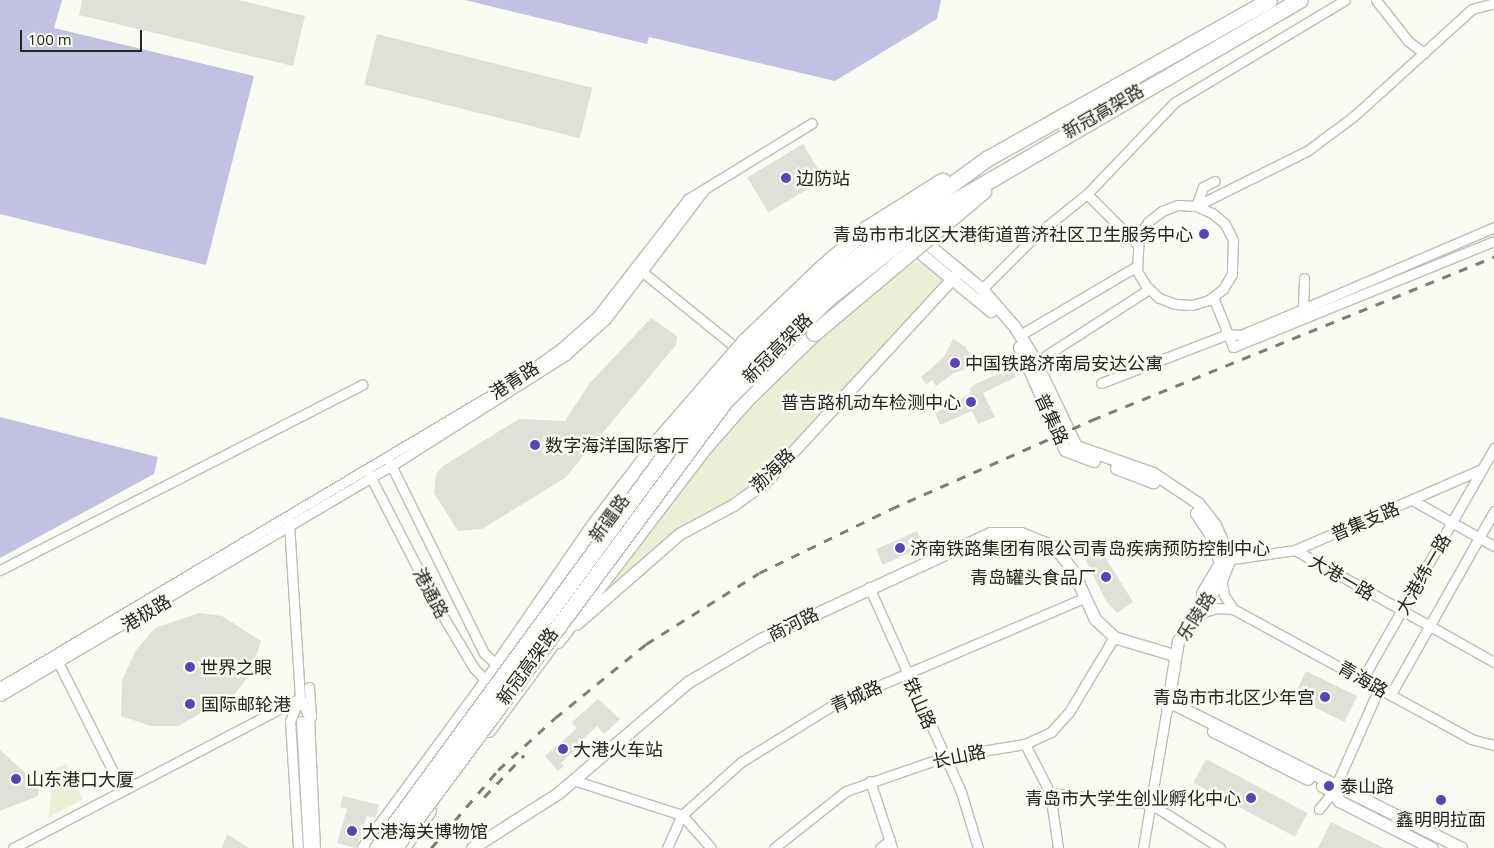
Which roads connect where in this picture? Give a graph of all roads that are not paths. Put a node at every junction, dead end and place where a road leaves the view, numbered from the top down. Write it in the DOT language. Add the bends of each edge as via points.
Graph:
graph roads {
  1 [pos="1269,0"];
  2 [pos="1300,0"];
  3 [pos="1345,0"];
  4 [pos="1376,0"];
  5 [pos="1494,3"];
  6 [pos="1424,53"];
  7 [pos="812,123"];
  8 [pos="988,158"];
  9 [pos="1015,162"];
  10 [pos="1215,181"];
  11 [pos="1087,194"];
  12 [pos="1196,206"];
  13 [pos="888,219"];
  14 [pos="1494,227"];
  15 [pos="914,240"];
  16 [pos="1494,241"];
  17 [pos="1137,244"];
  18 [pos="1137,266"];
  19 [pos="640,270"];
  20 [pos="956,273"];
  21 [pos="1304,278"];
  22 [pos="982,289"];
  23 [pos="1149,289"];
  24 [pos="1213,297"];
  25 [pos="1303,309"];
  26 [pos="1228,334"];
  27 [pos="1020,335"];
  28 [pos="742,353"];
  29 [pos="1036,362"];
  30 [pos="1100,383"];
  31 [pos="362,386"];
  32 [pos="1494,448"];
  33 [pos="387,457"];
  34 [pos="391,466"];
  35 [pos="1482,469"];
  36 [pos="368,474"];
  37 [pos="1414,501"];
  38 [pos="1494,511"];
  39 [pos="288,516"];
  40 [pos="1451,524"];
  41 [pos="289,526"];
  42 [pos="1478,538"];
  43 [pos="1494,546"];
  44 [pos="1295,550"];
  45 [pos="1225,560"];
  46 [pos="0,570"];
  47 [pos="1221,580"];
  48 [pos="869,587"];
  49 [pos="1084,598"];
  50 [pos="1234,609"];
  51 [pos="1402,611"];
  52 [pos="1190,621"];
  53 [pos="1430,624"];
  54 [pos="1114,637"];
  55 [pos="558,640"];
  56 [pos="1149,649"];
  57 [pos="1172,652"];
  58 [pos="55,655"];
  59 [pos="1494,662"];
  60 [pos="59,664"];
  61 [pos="497,666"];
  62 [pos="1165,669"];
  63 [pos="907,674"];
  64 [pos="1363,678"];
  65 [pos="485,682"];
  66 [pos="527,682"];
  67 [pos="0,686"];
  68 [pos="309,687"];
  69 [pos="1379,688"];
  70 [pos="1391,694"];
  71 [pos="0,696"];
  72 [pos="300,698"];
  73 [pos="515,700"];
  74 [pos="1167,703"];
  75 [pos="301,721"];
  76 [pos="1025,744"];
  77 [pos="1494,745"];
  78 [pos="944,757"];
  79 [pos="573,780"];
  80 [pos="870,782"];
  81 [pos="122,789"];
  82 [pos="1335,789"];
  83 [pos="1050,793"];
  84 [pos="1152,804"];
  85 [pos="1320,809"];
  86 [pos="682,815"];
  87 [pos="891,844"];
  88 [pos="13,848"];
  89 [pos="298,848"];
  90 [pos="308,848"];
  91 [pos="315,848"];
  92 [pos="322,848"];
  93 [pos="364,848"];
  94 [pos="377,848"];
  95 [pos="394,848"];
  96 [pos="404,848"];
  97 [pos="472,848"];
  98 [pos="667,848"];
  99 [pos="711,848"];
  100 [pos="774,848"];
  101 [pos="880,848"];
  102 [pos="978,848"];
  103 [pos="1058,848"];
  104 [pos="1144,848"];
  105 [pos="1220,848"];
  106 [pos="1432,848"];
  107 [pos="1461,848"];
  1 -- 8 [label="highway, 新冠高架路, bridge"];
  2 -- 9 [label="highway, 新冠高架路, bridge"];
  3 -- 11 [label="street" via="1175,102"];
  4 -- 6 [label="street" via="1408,40"];
  5 -- 6 [label="street" via="1472,10"];
  6 -- 12 [label="street" via="1354,116 1307,151"];
  7 -- 19 [label="street, 港青路" via="688,198"];
  8 -- 61 [label="highway, bridge" via="922,192 860,234 744,342 660,439 594,524"];
  8 -- 94 [label="highway, 新冠高架路, bridge" via="898,224 822,286 728,379 671,446"];
  9 -- 55 [label="highway, bridge" via="814,333 748,397 704,447"];
  9 -- 95 [label="highway, 新冠高架路, bridge" via="942,208 833,294 725,401"];
  10 -- 12 [label="street" via="1202,187"];
  11 -- 17 [label="street"];
  11 -- 22 [label="street" via="1036,235"];
  12 -- 17 [label="street" via="1178,206 1162,211 1148,222"];
  12 -- 24 [label="street" via="1225,224 1234,240 1232,274"];
  13 -- 15 [label="street"];
  13 -- 28 [label="main road, 新疆路" via="837,260"];
  14 -- 25 [label="street"];
  15 -- 20 [label="street"];
  15 -- 55 [label="main road, 新疆路" via="814,320 733,400 599,574"];
  16 -- 26 [label="street" via="1233,347"];
  17 -- 18 [label="street"];
  18 -- 23 [label="street"];
  18 -- 27 [label="street"];
  19 -- 28 [label="street"];
  19 -- 33 [label="street, 港青路" via="561,348 521,377"];
  19 -- 34 [label="street, 港青路" via="606,319 566,355"];
  20 -- 22 [label="street, 普集路"];
  20 -- 45 [label="street, 普集路" via="1010,332 1026,358 1065,450 1153,482 1190,506"];
  20 -- 55 [label="street, 渤海路" via="765,482 733,505 679,534 621,580"];
  21 -- 25 [label="street"];
  22 -- 27 [label="street, 普集路"];
  23 -- 24 [label="street" via="1175,304 1192,305"];
  23 -- 29 [label="street"];
  24 -- 26 [label="street"];
  25 -- 26 [label="street" via="1240,335"];
  26 -- 30 [label="street"];
  27 -- 29 [label="street, 普集路"];
  28 -- 61 [label="main road, 新疆路" via="664,443 554,595"];
  29 -- 45 [label="street, 普集路" via="1076,446 1135,466 1179,489 1209,516"];
  31 -- 46 [label="street"];
  32 -- 35 [label="street"];
  33 -- 34 [label="street, 港通路"];
  33 -- 36 [label="street, 港青路"];
  34 -- 36 [label="street, 港青路"];
  34 -- 61 [label="street, 港通路" via="484,653"];
  35 -- 37 [label="street, 普集支路"];
  35 -- 40 [label="street, 大港纬一路"];
  36 -- 39 [label="street, 港青路"];
  36 -- 41 [label="street, 港青路"];
  36 -- 65 [label="street, 港通路" via="437,606"];
  37 -- 40 [label="street"];
  37 -- 44 [label="street, 普集支路"];
  38 -- 42 [label="street, 大港纬一路"];
  39 -- 41 [label="street"];
  39 -- 58 [label="street, 港极路"];
  40 -- 42 [label="street"];
  40 -- 51 [label="street, 大港纬一路"];
  41 -- 60 [label="street, 港极路"];
  41 -- 72 [label="street"];
  42 -- 43 [label="street"];
  42 -- 53 [label="street, 大港纬一路"];
  44 -- 45 [label="street, 普集支路"];
  44 -- 51 [label="street, 大港一路"];
  45 -- 47 [label="street, 乐陵路"];
  45 -- 57 [label="street, 乐陵路"];
  47 -- 50 [label="street" via="1224,594"];
  47 -- 52 [label="street, 乐陵路"];
  48 -- 49 [label="street, 商河路" via="990,533 1021,533 1055,547 1074,571"];
  48 -- 63 [label="street, 铁山路"];
  48 -- 79 [label="street, 商河路" via="761,639 688,682"];
  49 -- 54 [label="street, 商河路" via="1095,618"];
  49 -- 63 [label="street, 青城路"];
  50 -- 52 [label="street" via="1202,611"];
  50 -- 64 [label="street, 青海路"];
  51 -- 53 [label="street, 大港一路"];
  51 -- 64 [label="street, 大港纬一路"];
  52 -- 57 [label="street, 乐陵路"];
  53 -- 59 [label="street, 大港一路"];
  53 -- 70 [label="street, 大港纬一路"];
  54 -- 56 [label="street, 商河路"];
  54 -- 57 [label="street"];
  54 -- 76 [label="street, 长山路" via="1069,712 1052,732"];
  55 -- 66 [label="main road, 新疆路"];
  56 -- 57 [label="street, 商河路"];
  56 -- 62 [label="street" via="1163,662"];
  57 -- 62 [label="street, 乐陵路"];
  57 -- 74 [label="street, 乐陵路"];
  58 -- 60 [label="street"];
  58 -- 67 [label="street, 港极路"];
  60 -- 71 [label="street, 港极路"];
  60 -- 81 [label="street"];
  61 -- 65 [label="main road, 新疆路"];
  61 -- 66 [label="street, 港通路"];
  62 -- 74 [label="street, 乐陵路"];
  63 -- 78 [label="street, 铁山路"];
  63 -- 86 [label="street, 青城路" via="833,705 741,762"];
  64 -- 69 [label="street, 青海路"];
  65 -- 73 [label="street, 港通路"];
  65 -- 93 [label="main road, 新疆路"];
  66 -- 73 [label="main road, 新疆路"];
  68 -- 92 [label="street"];
  69 -- 70 [label="street, 青海路"];
  69 -- 82 [label="street"];
  70 -- 77 [label="street, 青海路" via="1471,739"];
  72 -- 81 [label="street"];
  72 -- 89 [label="street" via="290,721"];
  72 -- 91 [label="street" via="309,717"];
  73 -- 96 [label="main road, 新疆路" via="479,742"];
  74 -- 82 [label="street"];
  74 -- 84 [label="street, 乐陵路"];
  75 -- 90 [label="street"];
  76 -- 78 [label="street, 长山路"];
  76 -- 83 [label="street"];
  78 -- 80 [label="street, 长山路"];
  78 -- 102 [label="street, 铁山路" via="962,792"];
  79 -- 86 [label="street"];
  79 -- 97 [label="street, 商河路"];
  80 -- 87 [label="street"];
  80 -- 100 [label="street, 长山路" via="846,791"];
  81 -- 88 [label="street"];
  82 -- 85 [label="street"];
  82 -- 106 [label="street" via="1338,801"];
  82 -- 107 [label="street"];
  83 -- 84 [label="street"];
  83 -- 103 [label="street"];
  84 -- 104 [label="street, 乐陵路"];
  84 -- 105 [label="street"];
  86 -- 98 [label="street, 青城路"];
  86 -- 99 [label="street"];
  87 -- 101 [label="street"];
}
